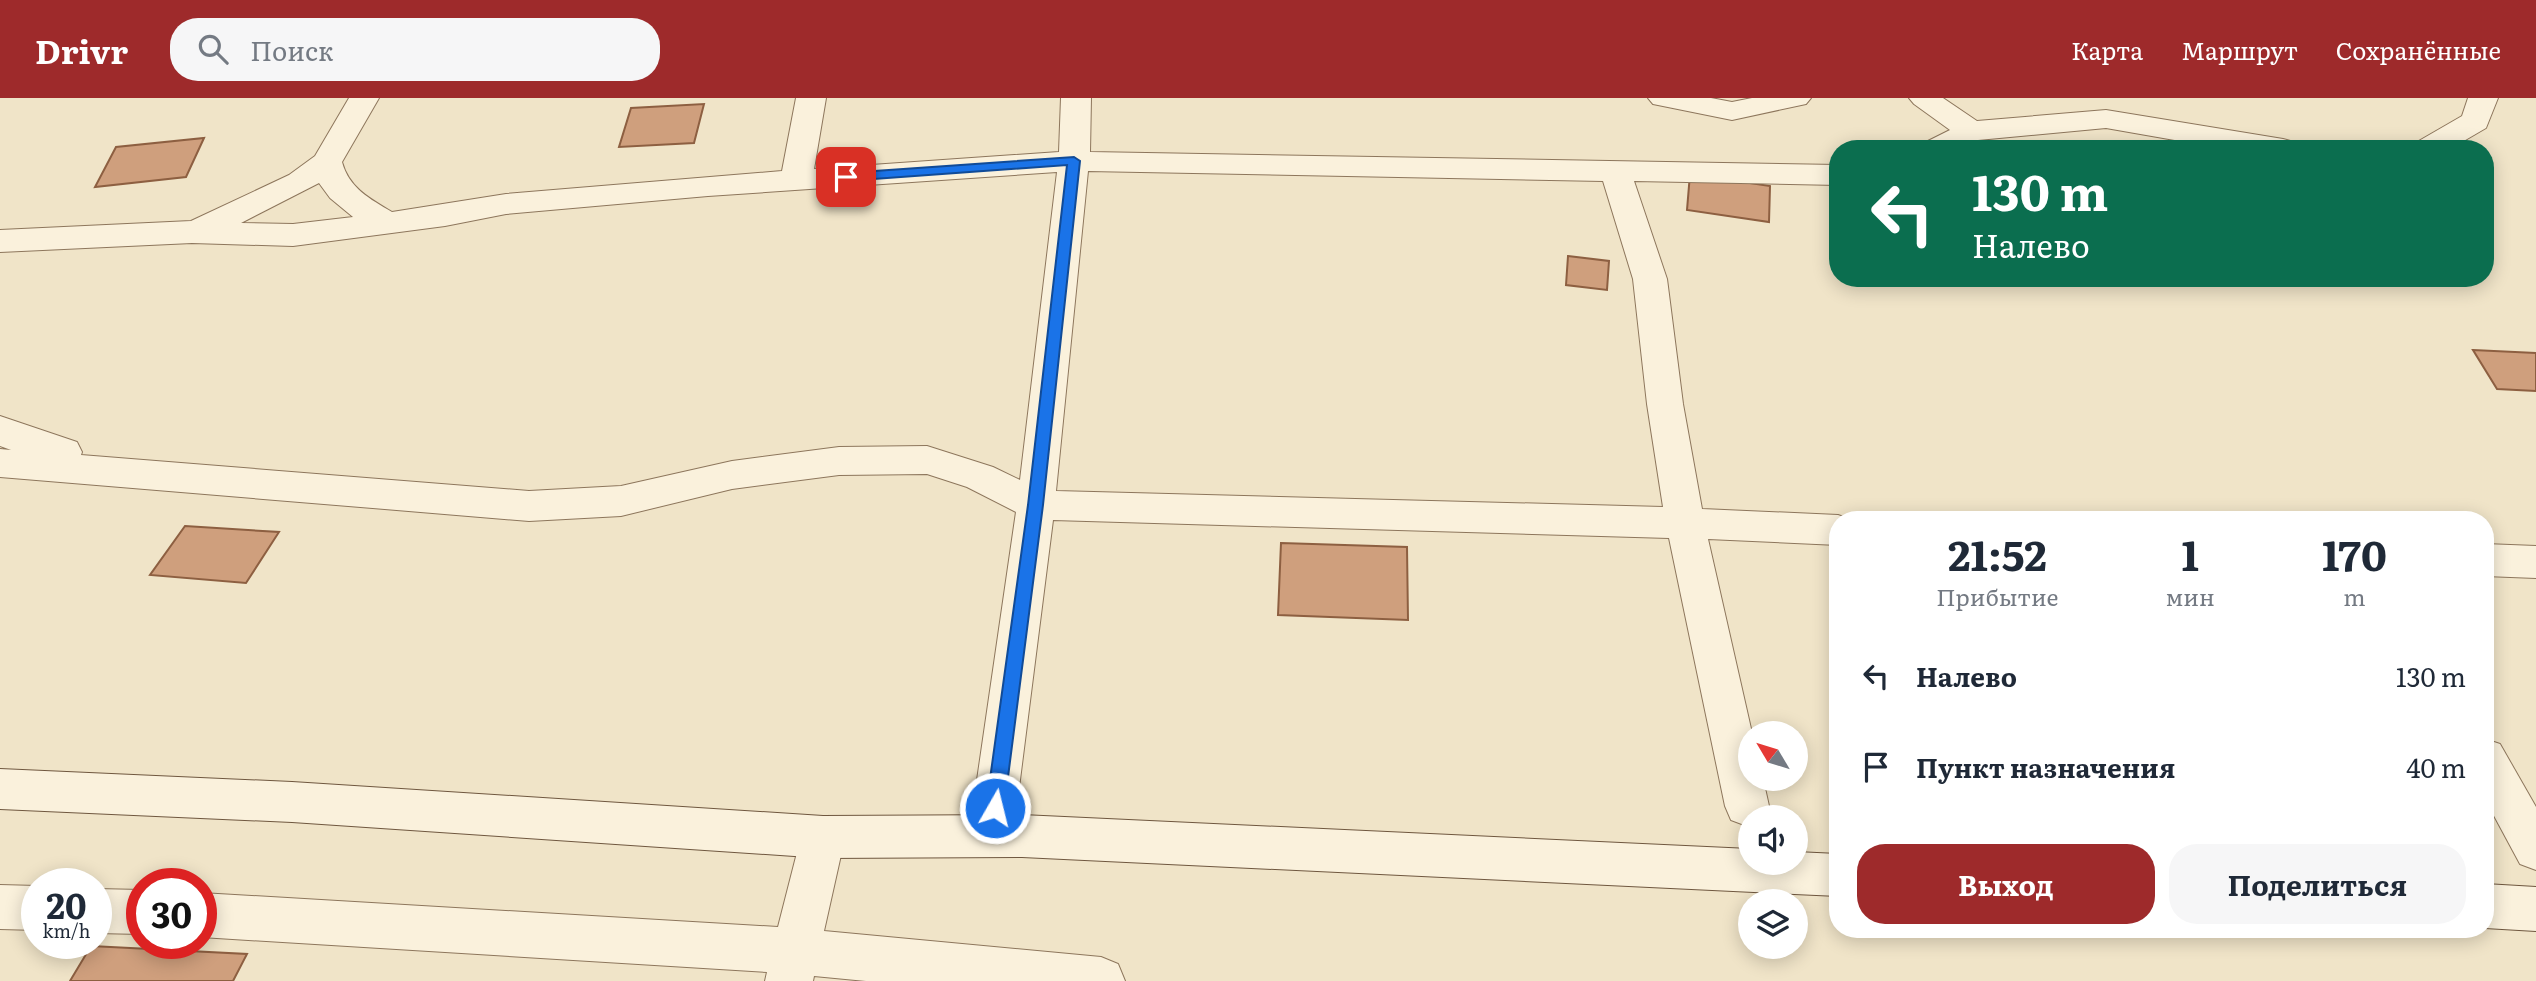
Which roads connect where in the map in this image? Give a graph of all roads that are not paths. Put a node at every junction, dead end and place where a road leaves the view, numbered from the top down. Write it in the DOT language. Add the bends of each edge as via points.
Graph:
graph roads {
  1 [pos="364,98"];
  2 [pos="811,98"];
  3 [pos="1076,98"];
  4 [pos="1663,98"];
  5 [pos="1796,98"];
  6 [pos="1924,98"];
  7 [pos="2483,98"];
  8 [pos="1971,131"];
  9 [pos="1954,140"];
  10 [pos="2230,140"];
  11 [pos="2443,140"];
  12 [pos="1074,161"];
  13 [pos="327,162"];
  14 [pos="1616,172"];
  15 [pos="1829,175"];
  16 [pos="796,181"];
  17 [pos="388,224"];
  18 [pos="192,232"];
  19 [pos="0,241"];
  20 [pos="0,430"];
  21 [pos="0,463"];
  22 [pos="140,475"];
  23 [pos="1036,505"];
  24 [pos="1685,523"];
  25 [pos="1829,530"];
  26 [pos="2494,560"];
  27 [pos="2536,562"];
  28 [pos="2494,774"];
  29 [pos="0,789"];
  30 [pos="1747,805"];
  31 [pos="991,835"];
  32 [pos="823,837"];
  33 [pos="2536,849"];
  34 [pos="1829,875"];
  35 [pos="2494,907"];
  36 [pos="2536,909"];
  37 [pos="217,916"];
  38 [pos="793,966"];
  39 [pos="1101,981"];
  1 -- 13 [label="street"];
  2 -- 16 [label="street"];
  3 -- 12 [label="street"];
  4 -- 5 [label="street" via="1732,111"];
  6 -- 8 [label="street"];
  7 -- 11 [label="street" via="2475,121"];
  8 -- 9 [label="street"];
  8 -- 10 [label="street" via="2106,119"];
  12 -- 14 [label="street"];
  12 -- 16 [label="street"];
  12 -- 23 [label="street"];
  13 -- 17 [label="street" via="329,175 350,201"];
  13 -- 18 [label="street" via="288,188"];
  14 -- 15 [label="street"];
  14 -- 24 [label="street" via="1650,279"];
  16 -- 17 [label="street" via="506,204"];
  17 -- 18 [label="street" via="293,235"];
  18 -- 19 [label="street"];
  20 -- 22 [label="street"];
  21 -- 22 [label="street"];
  22 -- 23 [label="street" via="529,506 621,501 732,475 839,461 927,460 980,477"];
  23 -- 24 [label="street"];
  23 -- 31 [label="street"];
  24 -- 25 [label="street"];
  24 -- 30 [label="street"];
  26 -- 27 [label="street"];
  28 -- 33 [label="street"];
  29 -- 32 [label="street" via="292,802"];
  31 -- 32 [label="street"];
  31 -- 34 [label="street"];
  32 -- 38 [label="street"];
  35 -- 36 [label="street"];
  37 -- 38 [label="street"];
  38 -- 39 [label="street"];
}
